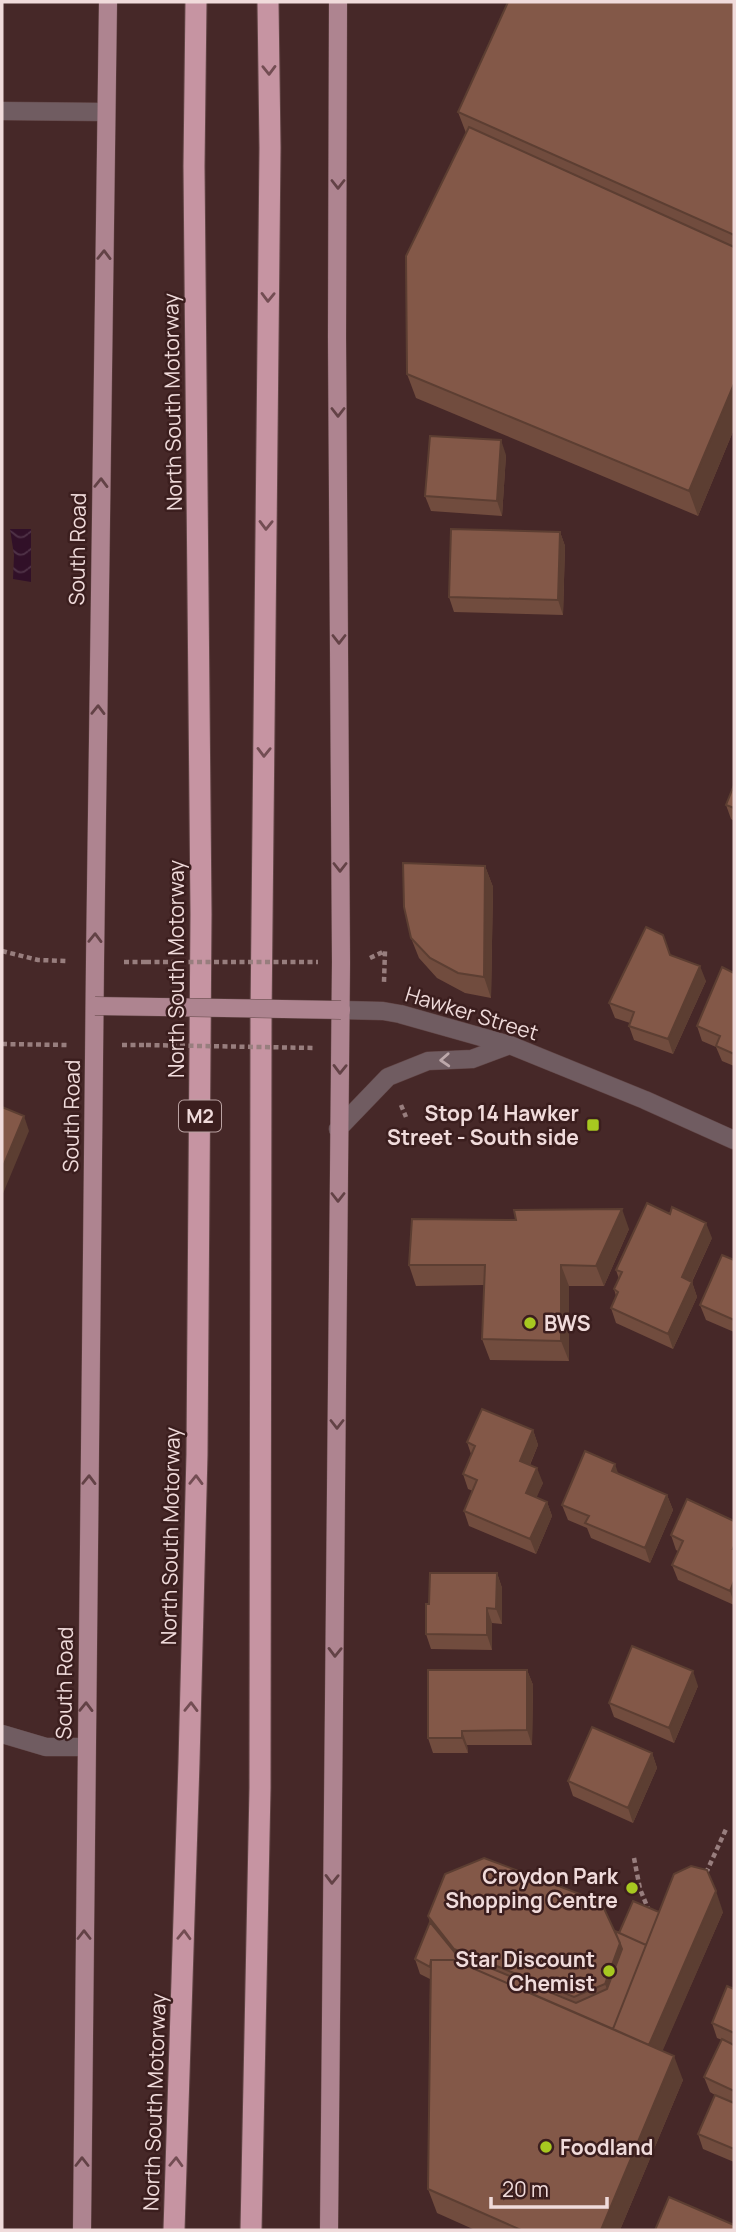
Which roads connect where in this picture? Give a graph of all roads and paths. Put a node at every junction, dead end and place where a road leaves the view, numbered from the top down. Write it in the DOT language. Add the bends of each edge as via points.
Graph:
graph roads {
  1 [pos="108,2"];
  2 [pos="196,2"];
  3 [pos="268,2"];
  4 [pos="338,2"];
  5 [pos="2,111"];
  6 [pos="106,112"];
  7 [pos="2,951"];
  8 [pos="71,961"];
  9 [pos="146,962"];
  10 [pos="318,962"];
  11 [pos="95,1006"];
  12 [pos="341,1010"];
  13 [pos="2,1044"];
  14 [pos="59,1044"];
  15 [pos="146,1045"];
  16 [pos="510,1045"];
  17 [pos="315,1048"];
  18 [pos="338,1129"];
  19 [pos="734,1140"];
  20 [pos="2,1734"];
  21 [pos="86,1747"];
  22 [pos="727,1827"];
  23 [pos="635,1858"];
  24 [pos="701,1882"];
  25 [pos="661,1907"];
  26 [pos="82,2230"];
  27 [pos="174,2230"];
  28 [pos="251,2230"];
  29 [pos="329,2230"];
  1 -- 6 [label="main road, South Road"];
  27 -- 2 [label="highway, North South Motorway / M2, one-way" via="197,1426 201,914"];
  3 -- 28 [label="highway, one-way" via="260,1788"];
  4 -- 12 [label="main road, one-way"];
  5 -- 6 [label="street"];
  11 -- 6 [label="main road, South Road, one-way"];
  7 -- 8 [label="path" via="38,960"];
  9 -- 10 [label="path, bridge"];
  11 -- 12 [label="main road, Hawker Street, bridge"];
  21 -- 11 [label="main road, South Road, one-way"];
  12 -- 16 [label="street, Hawker Street" via="400,1014"];
  12 -- 18 [label="main road, one-way"];
  13 -- 14 [label="path"];
  15 -- 17 [label="path, bridge"];
  16 -- 18 [label="street, one-way" via="472,1059 428,1061 388,1077"];
  16 -- 19 [label="street, Hawker Street"];
  18 -- 29 [label="main road, one-way"];
  20 -- 21 [label="street" via="46,1747"];
  26 -- 21 [label="main road, South Road, one-way"];
  22 -- 24 [label="path"];
  23 -- 25 [label="path" via="640,1889 651,1915"];
}
